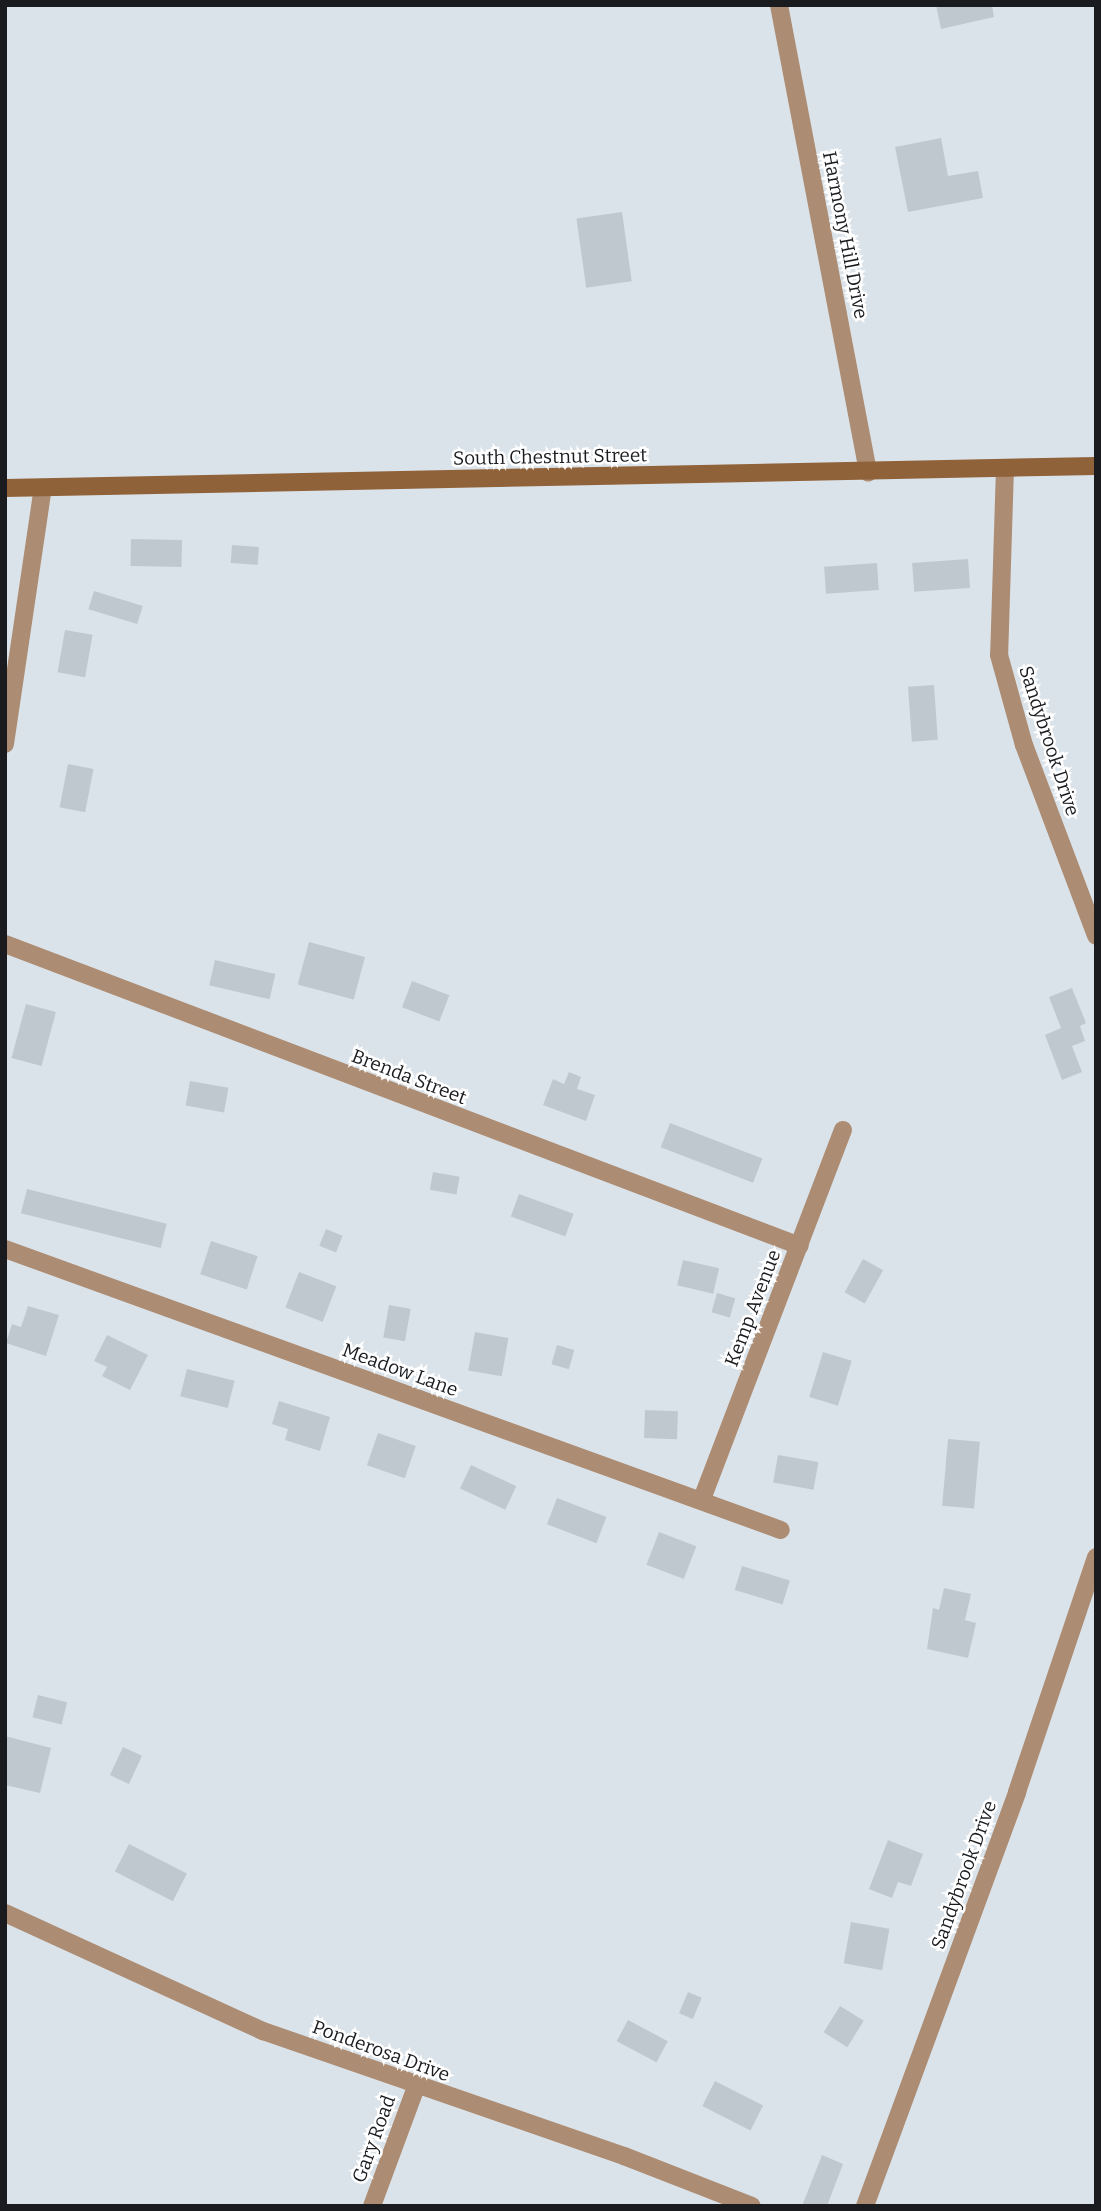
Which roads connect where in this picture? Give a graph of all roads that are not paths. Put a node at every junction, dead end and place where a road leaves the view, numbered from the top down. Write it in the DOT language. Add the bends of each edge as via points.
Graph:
graph roads {
  1 [pos="779,5"];
  2 [pos="1096,466"];
  3 [pos="1005,468"];
  4 [pos="867,472"];
  5 [pos="5,488"];
  6 [pos="43,488"];
  7 [pos="5,744"];
  8 [pos="1096,936"];
  9 [pos="5,944"];
  10 [pos="843,1130"];
  11 [pos="800,1245"];
  12 [pos="5,1249"];
  13 [pos="702,1499"];
  14 [pos="781,1530"];
  15 [pos="1096,1557"];
  16 [pos="5,1913"];
  17 [pos="416,2087"];
  18 [pos="372,2206"];
  19 [pos="752,2206"];
  20 [pos="865,2206"];
  1 -- 4 [label="street, Harmony Hill Drive"];
  2 -- 3 [label="main road, South Chestnut Street"];
  3 -- 4 [label="main road, South Chestnut Street"];
  3 -- 8 [label="street, Sandybrook Drive" via="999,655 1024,745"];
  4 -- 6 [label="main road, South Chestnut Street"];
  5 -- 6 [label="main road, South Chestnut Street"];
  6 -- 7 [label="street"];
  9 -- 11 [label="street, Brenda Street"];
  10 -- 11 [label="street, Kemp Avenue"];
  11 -- 13 [label="street, Kemp Avenue"];
  12 -- 13 [label="street, Meadow Lane"];
  13 -- 14 [label="street, Meadow Lane"];
  15 -- 20 [label="street, Sandybrook Drive" via="1017,1792"];
  16 -- 17 [label="street, Ponderosa Drive" via="263,2031"];
  17 -- 18 [label="street, Gary Road"];
  17 -- 19 [label="street, Ponderosa Drive" via="624,2156"];
}
